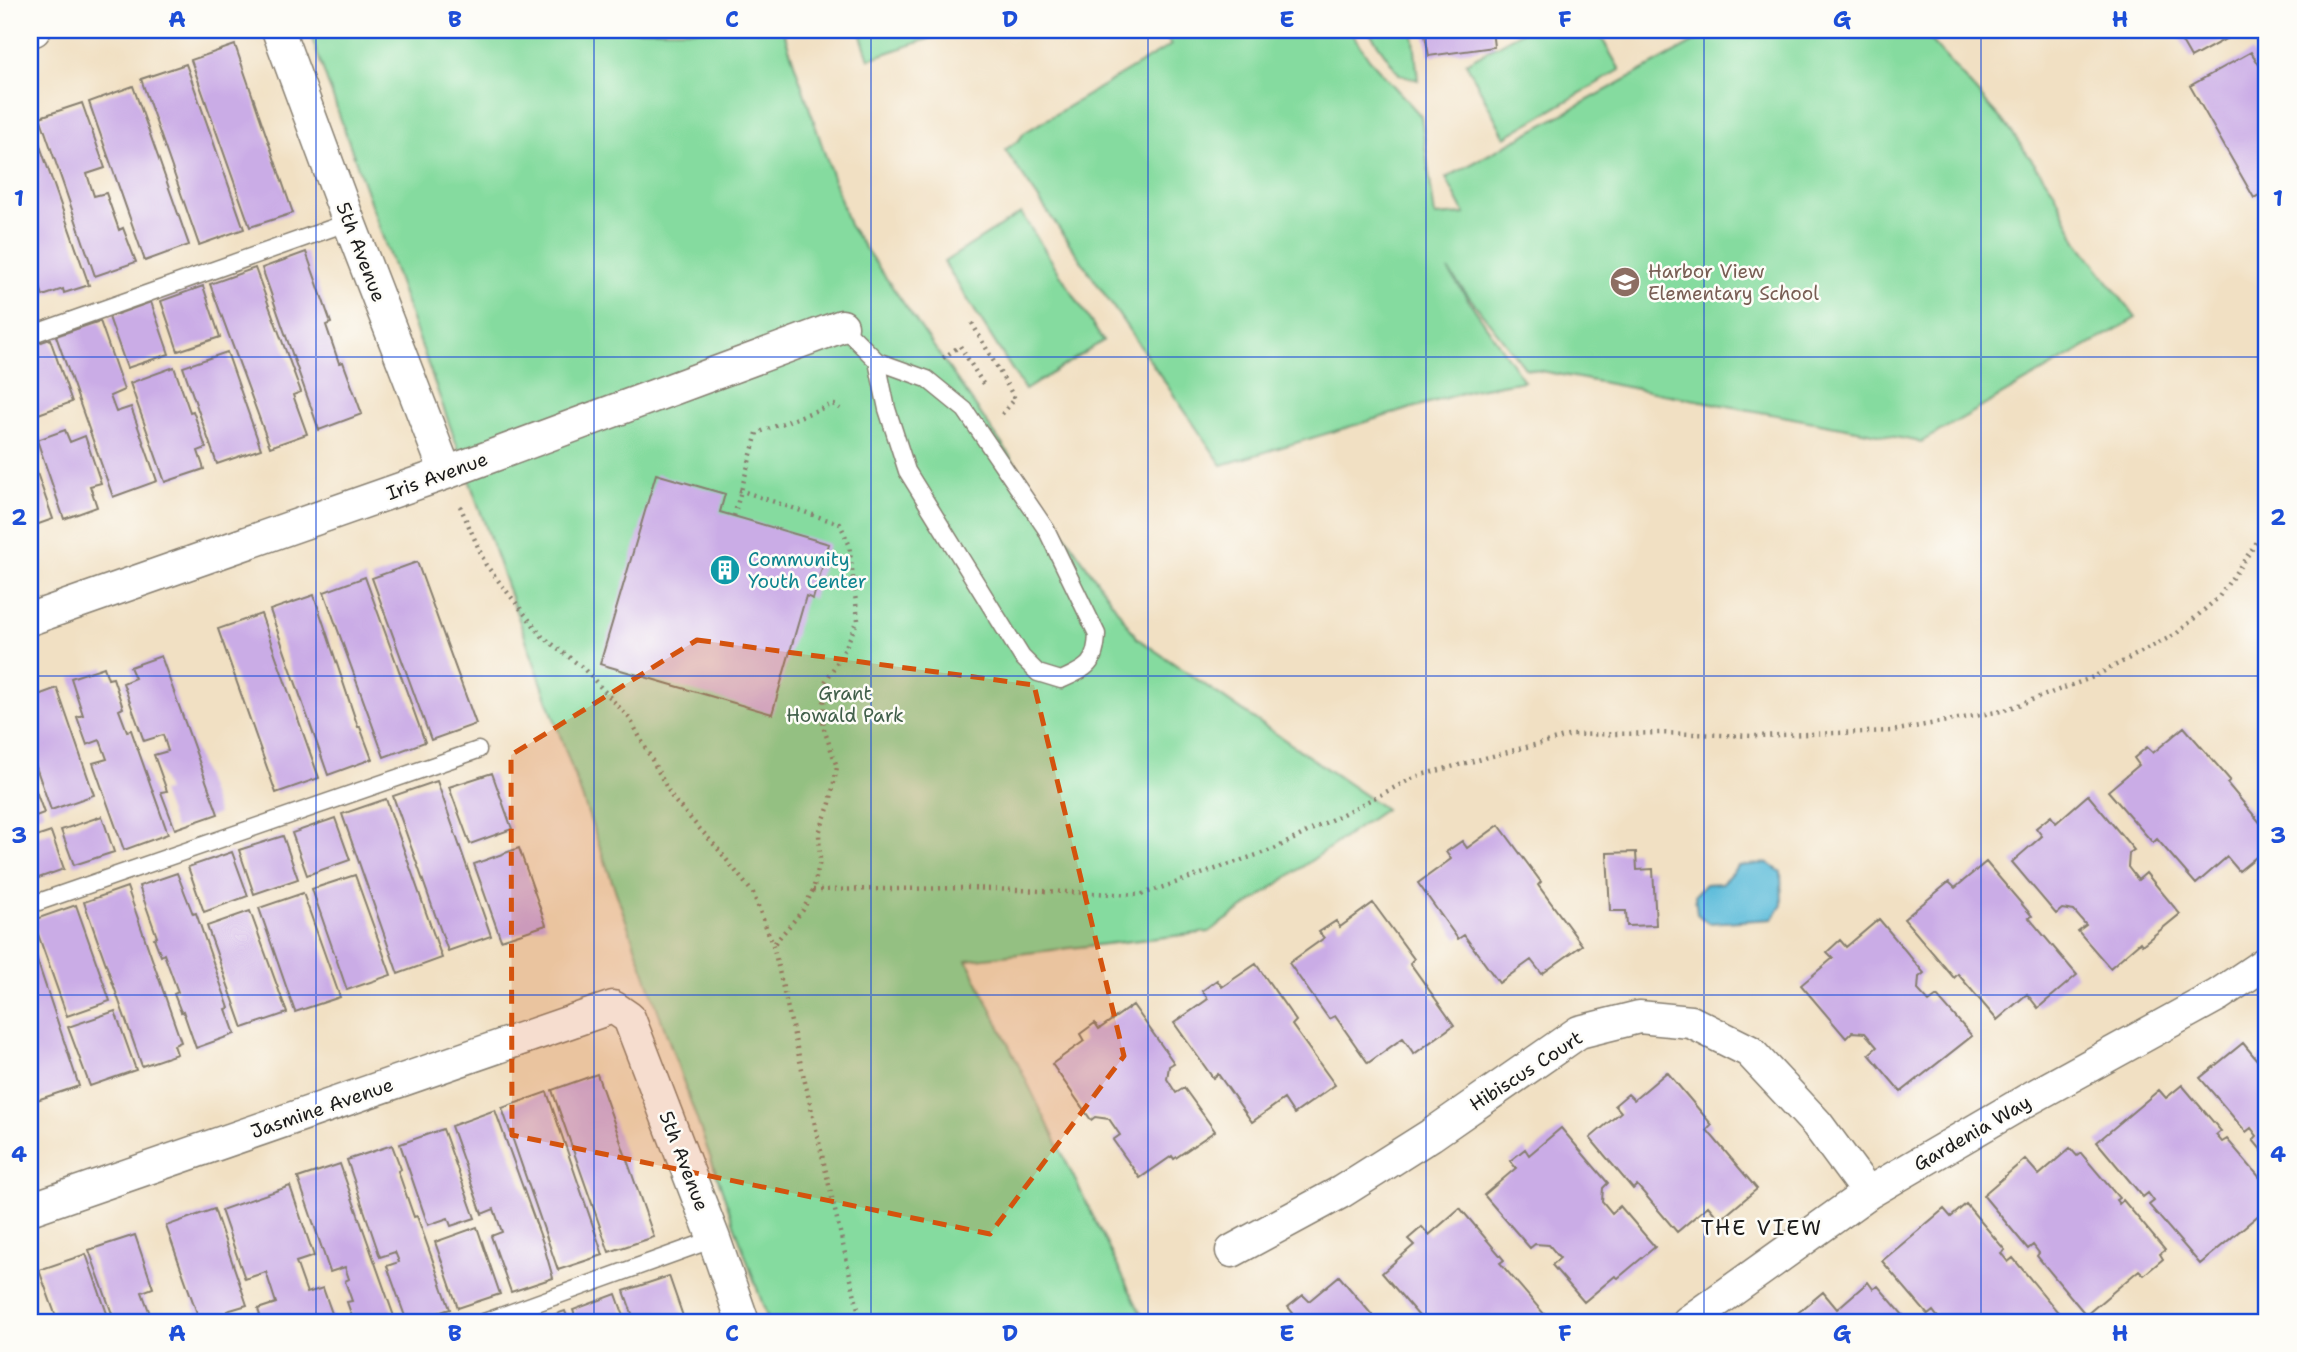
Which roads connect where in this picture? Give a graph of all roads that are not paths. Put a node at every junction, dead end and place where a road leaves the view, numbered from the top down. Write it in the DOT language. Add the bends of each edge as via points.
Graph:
graph roads {
  1 [pos="278,30"];
  2 [pos="349,222"];
  3 [pos="842,326"];
  4 [pos="30,335"];
  5 [pos="877,361"];
  6 [pos="446,473"];
  7 [pos="30,619"];
  8 [pos="478,750"];
  9 [pos="30,905"];
  10 [pos="2267,962"];
  11 [pos="613,1007"];
  12 [pos="1868,1193"];
  13 [pos="30,1209"];
  14 [pos="714,1239"];
  15 [pos="1232,1251"];
  16 [pos="1705,1317"];
  17 [pos="484,1322"];
  18 [pos="743,1322"];
  1 -- 2 [label="street, 5th Avenue"];
  2 -- 4 [label="lane"];
  2 -- 6 [label="street, 5th Avenue"];
  3 -- 5 [label="lane"];
  3 -- 6 [label="street, Iris Avenue"];
  5 -- 5 [label="lane" via="907,471 1022,657 1038,673 1061,680 1090,664 1097,634 1046,529 965,410 927,379"];
  6 -- 7 [label="street, Iris Avenue"];
  8 -- 9 [label="lane"];
  10 -- 12 [label="street, Gardenia Way" via="2218,995"];
  11 -- 13 [label="street, Jasmine Avenue"];
  11 -- 14 [label="street, 5th Avenue" via="629,1018"];
  12 -- 15 [label="street, Hibiscus Court" via="1817,1124 1749,1051 1691,1022 1639,1017 1580,1032 1341,1192"];
  12 -- 16 [label="street, Gardenia Way"];
  14 -- 17 [label="lane"];
  14 -- 18 [label="street, 5th Avenue"];
}
